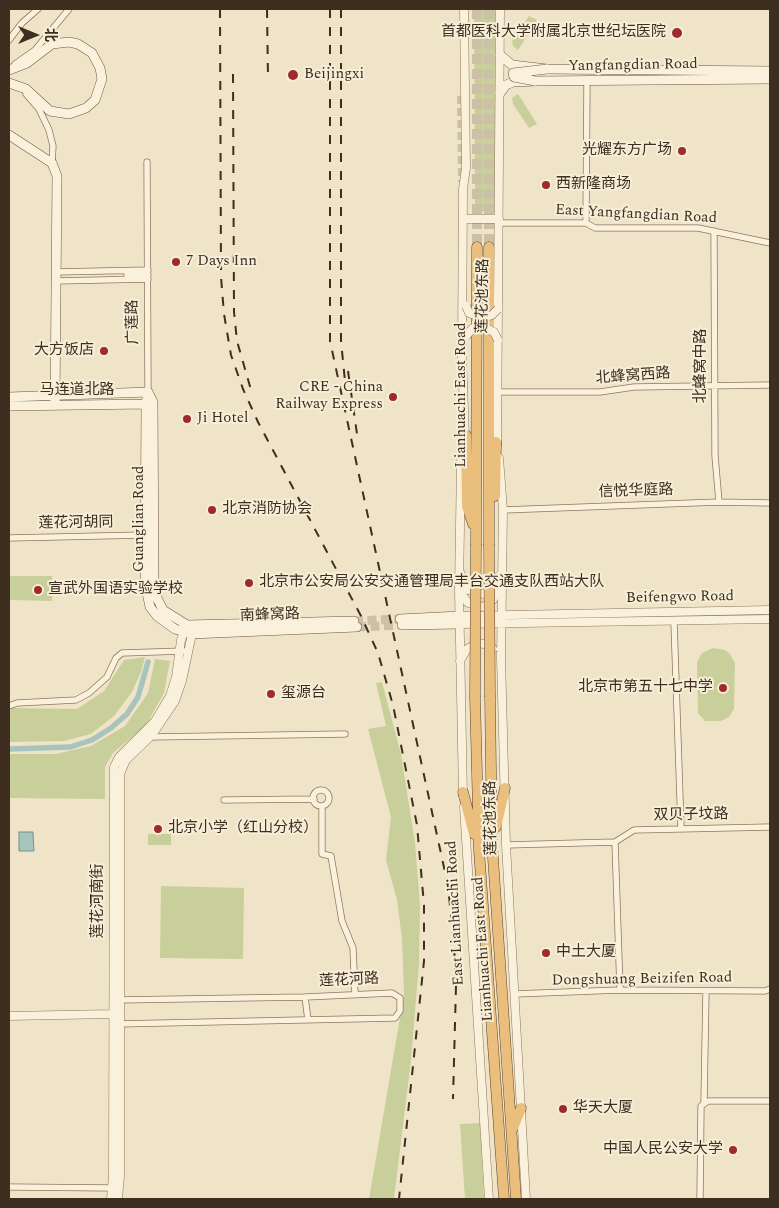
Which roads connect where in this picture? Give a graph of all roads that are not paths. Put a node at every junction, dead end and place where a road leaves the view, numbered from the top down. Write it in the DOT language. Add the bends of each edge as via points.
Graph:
graph roads {
  1 [pos="38,9"];
  2 [pos="69,9"];
  3 [pos="464,9"];
  4 [pos="500,9"];
  5 [pos="9,40"];
  6 [pos="502,57"];
  7 [pos="9,69"];
  8 [pos="547,70"];
  9 [pos="770,71"];
  10 [pos="770,79"];
  11 [pos="587,80"];
  12 [pos="534,81"];
  13 [pos="11,83"];
  14 [pos="502,90"];
  15 [pos="9,135"];
  16 [pos="147,162"];
  17 [pos="52,164"];
  18 [pos="466,168"];
  19 [pos="465,219"];
  20 [pos="499,221"];
  21 [pos="586,222"];
  22 [pos="714,230"];
  23 [pos="770,243"];
  24 [pos="478,247"];
  25 [pos="489,247"];
  26 [pos="148,275"];
  27 [pos="55,277"];
  28 [pos="466,306"];
  29 [pos="498,309"];
  30 [pos="466,336"];
  31 [pos="498,340"];
  32 [pos="770,385"];
  33 [pos="715,386"];
  34 [pos="148,392"];
  35 [pos="497,392"];
  36 [pos="54,394"];
  37 [pos="9,396"];
  38 [pos="55,404"];
  39 [pos="146,404"];
  40 [pos="9,406"];
  41 [pos="465,406"];
  42 [pos="462,414"];
  43 [pos="466,435"];
  44 [pos="496,442"];
  45 [pos="461,484"];
  46 [pos="720,502"];
  47 [pos="770,503"];
  48 [pos="503,510"];
  49 [pos="144,535"];
  50 [pos="9,538"];
  51 [pos="476,539"];
  52 [pos="489,539"];
  53 [pos="460,570"];
  54 [pos="501,572"];
  55 [pos="501,583"];
  56 [pos="459,590"];
  57 [pos="770,610"];
  58 [pos="501,619"];
  59 [pos="770,619"];
  60 [pos="460,620"];
  61 [pos="401,622"];
  62 [pos="674,622"];
  63 [pos="355,624"];
  64 [pos="189,629"];
  65 [pos="183,651"];
  66 [pos="501,658"];
  67 [pos="460,662"];
  68 [pos="9,706"];
  69 [pos="345,734"];
  70 [pos="150,737"];
  71 [pos="505,788"];
  72 [pos="463,792"];
  73 [pos="314,799"];
  74 [pos="224,800"];
  75 [pos="322,806"];
  76 [pos="770,827"];
  77 [pos="681,828"];
  78 [pos="616,842"];
  79 [pos="492,843"];
  80 [pos="506,845"];
  81 [pos="479,850"];
  82 [pos="770,989"];
  83 [pos="620,990"];
  84 [pos="706,991"];
  85 [pos="355,994"];
  86 [pos="514,994"];
  87 [pos="305,997"];
  88 [pos="116,1000"];
  89 [pos="112,1014"];
  90 [pos="9,1016"];
  91 [pos="308,1020"];
  92 [pos="116,1024"];
  93 [pos="770,1102"];
  94 [pos="704,1103"];
  95 [pos="521,1108"];
  96 [pos="511,1131"];
  97 [pos="9,1187"];
  98 [pos="116,1188"];
  99 [pos="111,1199"];
  100 [pos="118,1199"];
  101 [pos="489,1199"];
  102 [pos="504,1199"];
  103 [pos="516,1199"];
  104 [pos="526,1199"];
  105 [pos="700,1199"];
  1 -- 5 [label="street"];
  2 -- 7 [label="street" via="35,50"];
  3 -- 18 [label="street, 莲花池东路"];
  4 -- 6 [label="street, 莲花池东路"];
  6 -- 8 [label="main road, bridge" via="517,66"];
  6 -- 14 [label="street, 莲花池东路"];
  7 -- 13 [label="main road" via="27,63 52,44 69,42 92,53 102,79 95,100 86,108 69,114 50,111 26,89"];
  8 -- 9 [label="main road, Yangfangdian Road"];
  8 -- 12 [label="main road, bridge" via="513,73 514,77"];
  10 -- 11 [label="main road, Yangfangdian Road"];
  11 -- 12 [label="main road, Yangfangdian Road"];
  11 -- 21 [label="street"];
  12 -- 14 [label="main road, Yangfangdian Road, bridge" via="513,82"];
  13 -- 17 [label="street" via="39,109 53,146"];
  14 -- 20 [label="street, 莲花池东路"];
  15 -- 17 [label="main road"];
  16 -- 26 [label="street, 广莲路"];
  17 -- 27 [label="main road" via="58,186"];
  18 -- 19 [label="street, 莲花池东路"];
  18 -- 41 [label="street, 莲花池东路" via="462,218"];
  19 -- 20 [label="street"];
  19 -- 28 [label="street, 莲花池东路"];
  20 -- 21 [label="street, East Yangfangdian Road"];
  20 -- 29 [label="street, 莲花池东路"];
  21 -- 22 [label="street, East Yangfangdian Road" via="595,228"];
  22 -- 23 [label="street, East Yangfangdian Road"];
  22 -- 33 [label="street, 北蜂窝中路"];
  24 -- 51 [label="highway, Lianhuachi East Road"];
  25 -- 52 [label="highway, Lianhuachi East Road"];
  26 -- 27 [label="street"];
  26 -- 34 [label="street, 广莲路"];
  27 -- 36 [label="main road"];
  28 -- 29 [label="street, bridge" via="469,313 483,318 492,316"];
  28 -- 30 [label="street, 莲花池东路"];
  29 -- 31 [label="street, 莲花池东路"];
  30 -- 31 [label="street, bridge" via="473,328 483,327 494,332"];
  30 -- 41 [label="street, 莲花池东路"];
  31 -- 35 [label="street, 莲花池东路"];
  32 -- 33 [label="street, 北蜂窝西路"];
  33 -- 35 [label="street, 北蜂窝西路" via="634,387 600,392"];
  33 -- 46 [label="street, 北蜂窝中路" via="715,456"];
  34 -- 36 [label="main road, 马连道北路"];
  34 -- 39 [label="main road"];
  34 -- 64 [label="main road, Guanglian Road" via="153,402 156,596 169,615"];
  35 -- 44 [label="street, 莲花池东路"];
  36 -- 37 [label="main road, 马连道北路"];
  36 -- 38 [label="main road"];
  38 -- 39 [label="main road, 马连道北路"];
  38 -- 40 [label="main road, 马连道北路"];
  39 -- 49 [label="main road"];
  41 -- 43 [label="street, 莲花池东路"];
  42 -- 45 [label="street" via="462,438 456,462 457,478"];
  43 -- 45 [label="street, 莲花池东路"];
  43 -- 51 [label="highway" via="468,506"];
  44 -- 48 [label="street, 莲花池东路"];
  44 -- 52 [label="highway" via="495,509"];
  45 -- 53 [label="street, 莲花池东路"];
  46 -- 47 [label="street, 信悦华庭路"];
  46 -- 48 [label="street, 信悦华庭路"];
  48 -- 54 [label="street, 莲花池东路"];
  49 -- 50 [label="street, 莲花河胡同"];
  49 -- 64 [label="main road" via="144,584 150,607 158,616"];
  51 -- 81 [label="highway, Lianhuachi East Road, bridge" via="475,697"];
  52 -- 79 [label="highway, Lianhuachi East Road, bridge"];
  53 -- 54 [label="street" via="468,590 483,594 493,588"];
  53 -- 56 [label="street, 莲花池东路"];
  54 -- 55 [label="street, 莲花池东路"];
  55 -- 56 [label="street" via="493,600 483,607 468,603"];
  55 -- 58 [label="street, 莲花池东路"];
  56 -- 60 [label="street, 莲花池东路"];
  57 -- 58 [label="street, Beifengwo Road"];
  58 -- 60 [label="street"];
  58 -- 62 [label="street, Beifengwo Road"];
  58 -- 66 [label="street, 莲花池东路"];
  59 -- 62 [label="street, Beifengwo Road"];
  60 -- 61 [label="main road"];
  60 -- 67 [label="street, East Lianhuachi Road"];
  62 -- 77 [label="street"];
  63 -- 64 [label="main road, 南蜂窝路"];
  64 -- 65 [label="street, 莲花河南街"];
  65 -- 68 [label="street" via="122,653 107,677 76,700"];
  65 -- 70 [label="street, 莲花河南街" via="182,681 175,701"];
  65 -- 88 [label="street, 莲花河南街" via="174,686 165,705 114,767"];
  66 -- 67 [label="street" via="490,646 478,643 467,649"];
  66 -- 71 [label="street, 莲花池东路"];
  67 -- 72 [label="street, East Lianhuachi Road"];
  69 -- 70 [label="street"];
  70 -- 88 [label="street, 莲花河南街" via="126,760 120,774"];
  71 -- 79 [label="highway"];
  71 -- 80 [label="street, 莲花池东路"];
  72 -- 81 [label="highway"];
  72 -- 101 [label="street, East Lianhuachi Road"];
  73 -- 74 [label="street"];
  73 -- 75 [label="street" via="317,805"];
  73 -- 75 [label="street" via="319,791 326,792 329,799"];
  75 -- 85 [label="street" via="322,854 331,856 342,921 353,948"];
  76 -- 77 [label="street, 双贝子坟路"];
  77 -- 78 [label="street, 双贝子坟路" via="634,830"];
  78 -- 80 [label="street"];
  78 -- 83 [label="street"];
  79 -- 96 [label="highway, Lianhuachi East Road"];
  80 -- 86 [label="street, 莲花池东路"];
  81 -- 102 [label="highway, Lianhuachi East Road"];
  82 -- 84 [label="street, Dongshuang Beizifen Road"];
  83 -- 84 [label="street, Dongshuang Beizifen Road"];
  83 -- 86 [label="street, Dongshuang Beizifen Road"];
  84 -- 94 [label="street"];
  85 -- 87 [label="street, 莲花河路"];
  85 -- 91 [label="street, 莲花河路" via="395,993 400,998 400,1014 395,1018"];
  86 -- 95 [label="street, 莲花池东路"];
  87 -- 88 [label="street, 莲花河路"];
  87 -- 91 [label="street"];
  88 -- 89 [label="street, 莲花河南街"];
  88 -- 92 [label="street, 莲花河南街"];
  89 -- 90 [label="street"];
  89 -- 92 [label="street, 莲花河南街"];
  91 -- 92 [label="street, 莲花河路"];
  92 -- 98 [label="street, 莲花河南街"];
  93 -- 94 [label="street"];
  94 -- 105 [label="street" via="701,1106"];
  95 -- 96 [label="highway"];
  95 -- 104 [label="street, 莲花池东路"];
  96 -- 103 [label="highway, Lianhuachi East Road"];
  97 -- 98 [label="street"];
  98 -- 99 [label="street, 莲花河南街"];
  98 -- 100 [label="street, 莲花河南街"];
}
